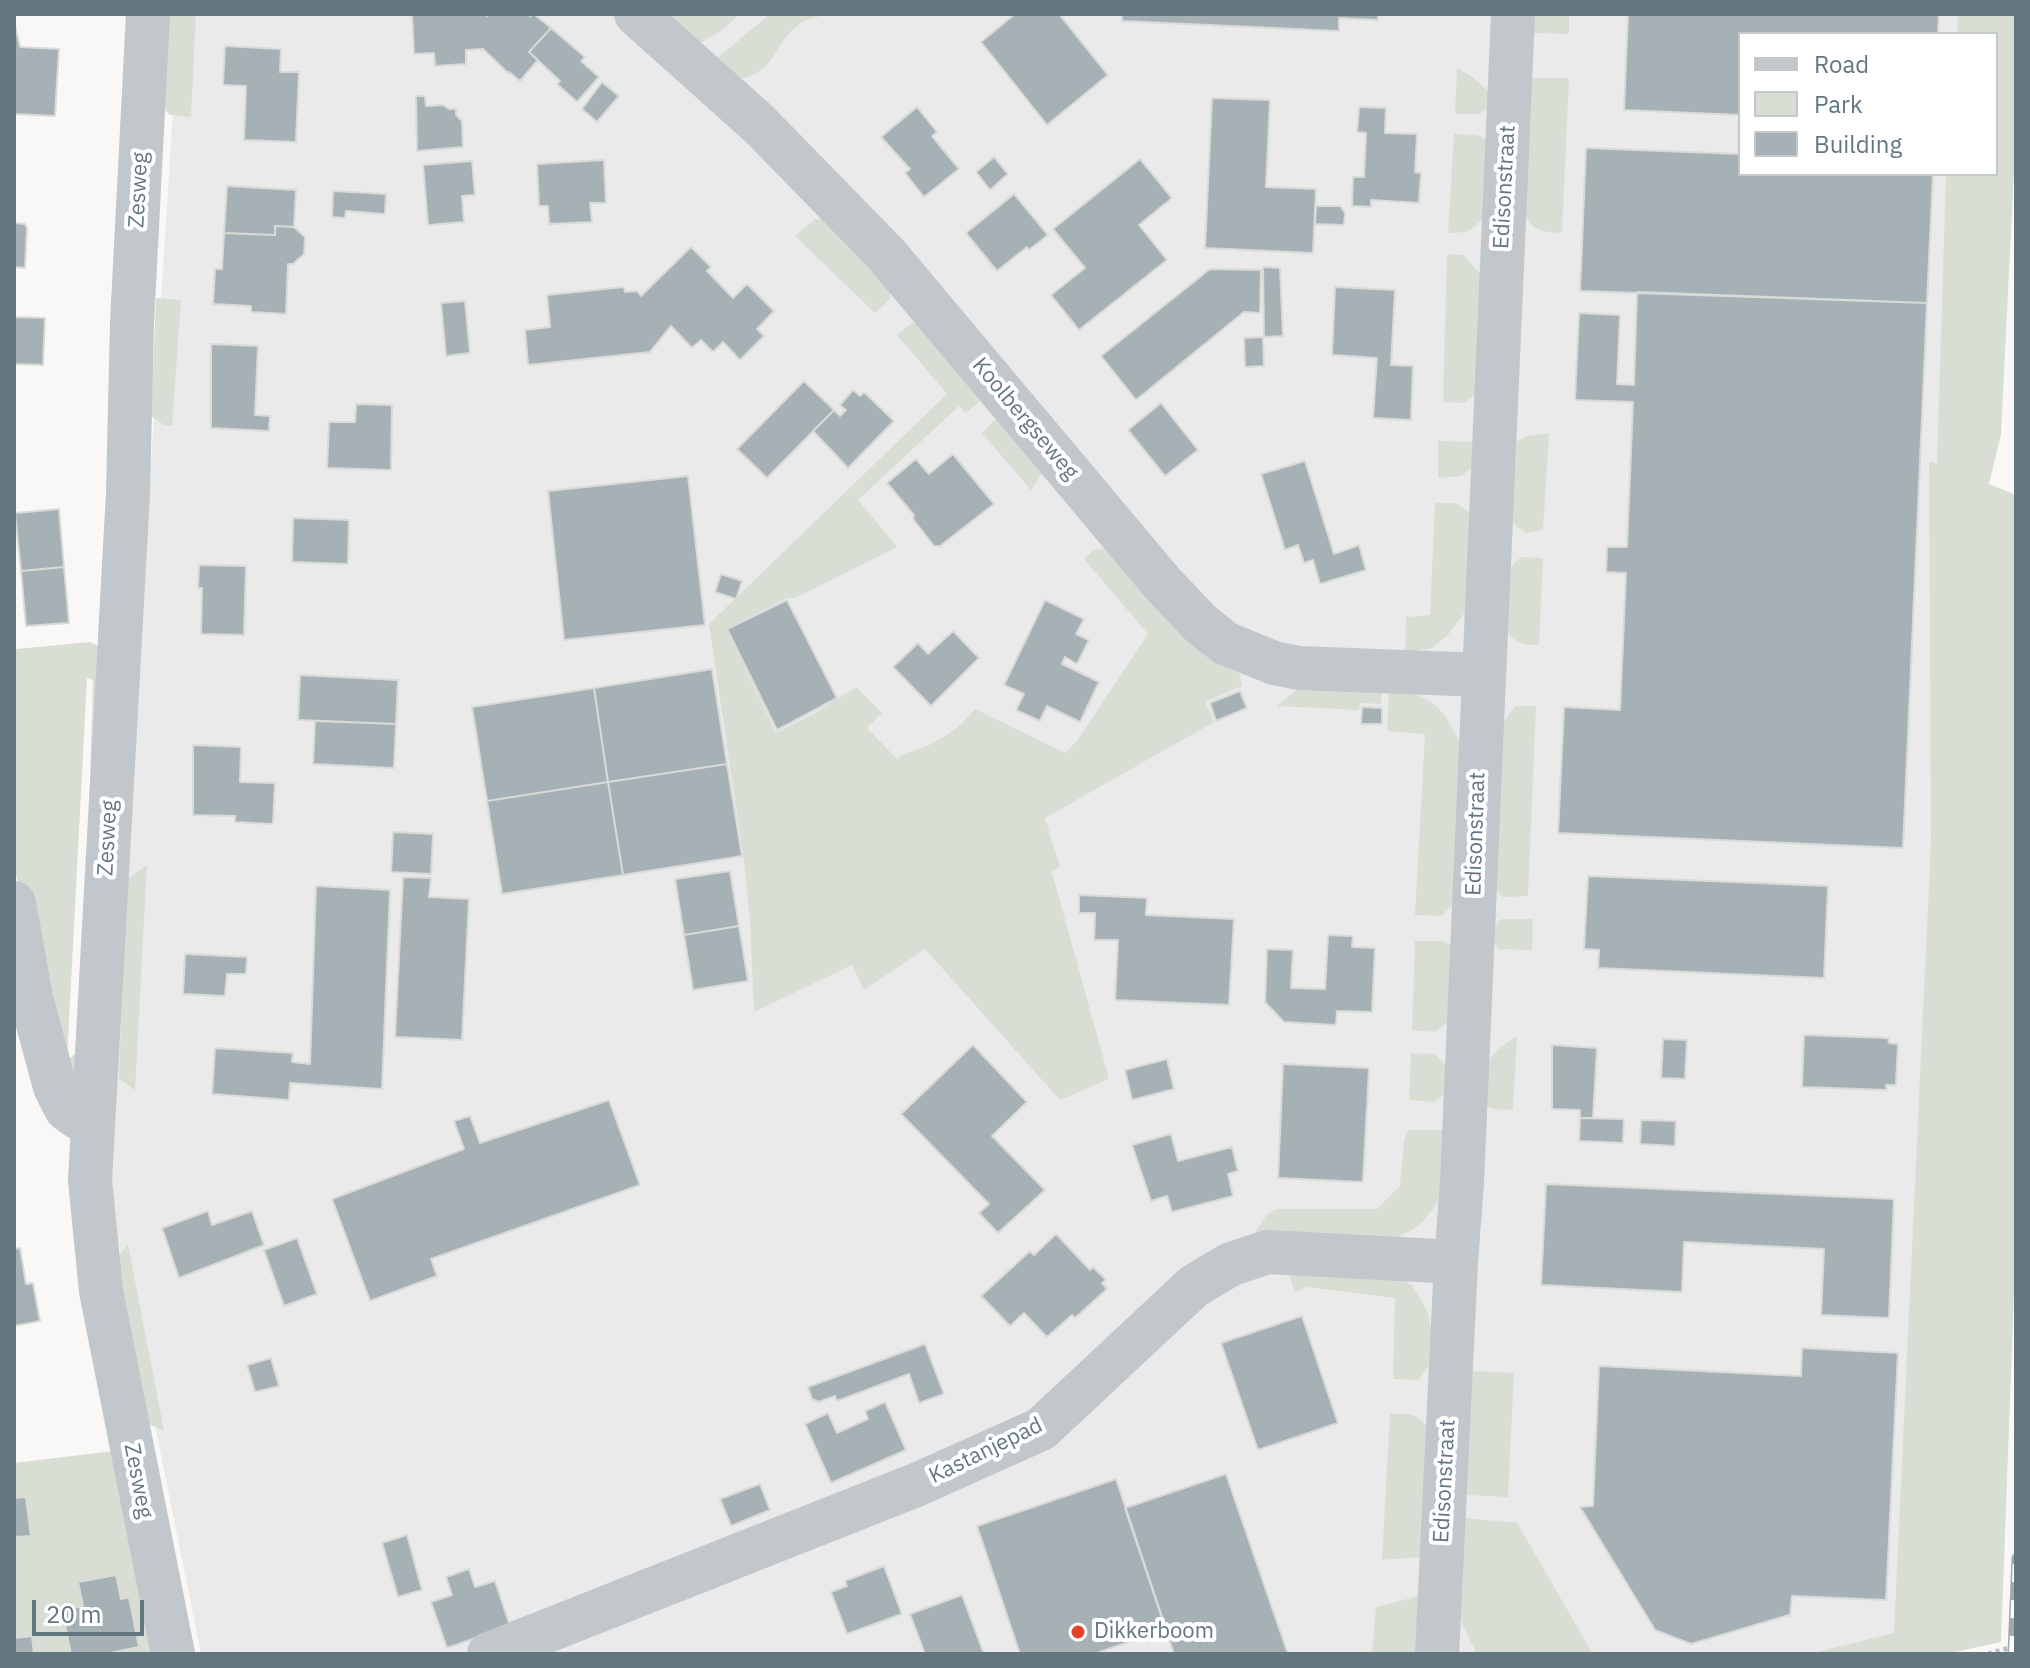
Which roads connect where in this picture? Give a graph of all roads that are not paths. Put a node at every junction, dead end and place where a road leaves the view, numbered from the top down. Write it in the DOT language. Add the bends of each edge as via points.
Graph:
graph roads {
  1 [pos="148,14"];
  2 [pos="636,14"];
  3 [pos="1513,14"];
  4 [pos="1483,675"];
  5 [pos="14,903"];
  6 [pos="92,1118"];
  7 [pos="1456,1262"];
  8 [pos="173,1654"];
  9 [pos="489,1654"];
  10 [pos="1437,1654"];
  1 -- 6 [label="street, Zesweg" via="128,493"];
  2 -- 4 [label="street, Koolbergseweg" via="759,124 885,253 1163,584 1225,643 1299,668"];
  3 -- 4 [label="street, Edisonstraat"];
  4 -- 7 [label="street, Edisonstraat"];
  5 -- 6 [label="street" via="31,998 55,1087 66,1109"];
  6 -- 8 [label="street, Zesweg" via="90,1180 101,1291"];
  7 -- 9 [label="street, Kastanjepad" via="1268,1252 1231,1264 1194,1286 1041,1429 916,1485"];
  7 -- 10 [label="street, Edisonstraat"];
}
